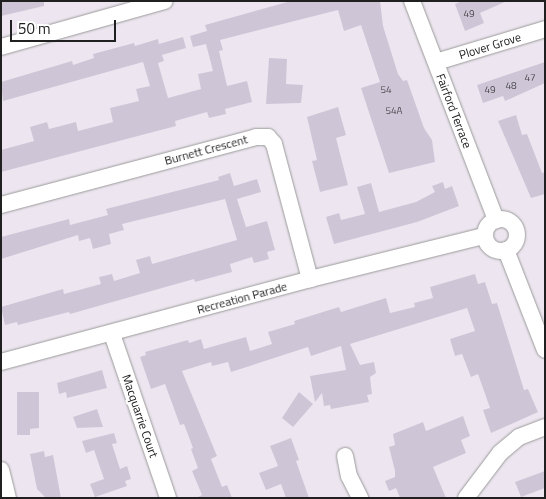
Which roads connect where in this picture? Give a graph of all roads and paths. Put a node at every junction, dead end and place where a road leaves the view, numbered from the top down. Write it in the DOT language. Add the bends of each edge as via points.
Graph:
graph roads {
  1 [pos="165,1"];
  2 [pos="412,1"];
  3 [pos="545,29"];
  4 [pos="1,47"];
  5 [pos="436,62"];
  6 [pos="1,204"];
  7 [pos="496,220"];
  8 [pos="484,236"];
  9 [pos="506,250"];
  10 [pos="310,279"];
  11 [pos="112,334"];
  12 [pos="545,350"];
  13 [pos="1,362"];
  14 [pos="545,427"];
  15 [pos="345,456"];
  16 [pos="1,470"];
  17 [pos="8,498"];
  18 [pos="168,498"];
  19 [pos="360,498"];
  20 [pos="466,498"];
  1 -- 4 [label="street"];
  2 -- 5 [label="street, Fairford Terrace"];
  3 -- 5 [label="street, Plover Grove"];
  5 -- 7 [label="street, Fairford Terrace"];
  6 -- 10 [label="street, Burnett Crescent" via="256,137 268,137 274,144"];
  7 -- 8 [label="street" via="487,227"];
  7 -- 9 [label="street" via="507,221 516,230 516,240"];
  8 -- 9 [label="street" via="492,248"];
  8 -- 10 [label="street, Recreation Parade"];
  9 -- 12 [label="street"];
  10 -- 11 [label="street, Recreation Parade"];
  11 -- 13 [label="street, Recreation Parade"];
  11 -- 18 [label="street, Macquarrie Court"];
  14 -- 20 [label="street" via="519,437 500,453"];
  15 -- 19 [label="street" via="348,476"];
  16 -- 17 [label="street"];
}
